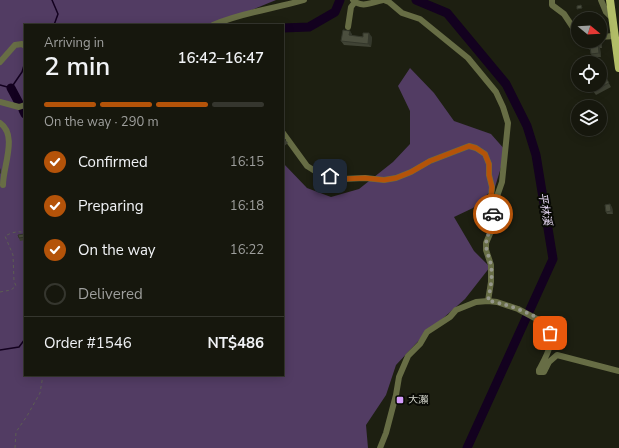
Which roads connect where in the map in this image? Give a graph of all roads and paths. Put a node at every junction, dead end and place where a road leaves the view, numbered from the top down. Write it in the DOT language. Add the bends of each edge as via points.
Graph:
graph roads {
  1 [pos="304,0"];
  2 [pos="383,0"];
  3 [pos="552,0"];
  4 [pos="601,0"];
  5 [pos="610,0"];
  6 [pos="354,1"];
  7 [pos="612,18"];
  8 [pos="216,24"];
  9 [pos="571,24"];
  10 [pos="348,27"];
  11 [pos="607,36"];
  12 [pos="614,36"];
  13 [pos="24,45"];
  14 [pos="0,62"];
  15 [pos="619,68"];
  16 [pos="0,102"];
  17 [pos="24,105"];
  18 [pos="0,122"];
  19 [pos="284,134"];
  20 [pos="3,185"];
  21 [pos="493,212"];
  22 [pos="24,233"];
  23 [pos="0,292"];
  24 [pos="488,301"];
  25 [pos="619,371"];
  26 [pos="43,376"];
  27 [pos="15,448"];
  28 [pos="380,448"];
  1 -- 8 [label="street" via="233,17"];
  2 -- 6 [label="street" via="363,5"];
  2 -- 21 [label="street" via="402,13 420,19 468,58 496,92 508,123 502,182"];
  3 -- 9 [label="street" via="552,5 564,14"];
  4 -- 7 [label="street"];
  5 -- 7 [label="main road"];
  6 -- 10 [label="street"];
  7 -- 12 [label="main road"];
  11 -- 12 [label="street"];
  12 -- 15 [label="main road"];
  13 -- 14 [label="street" via="15,45"];
  16 -- 17 [label="street" via="19,107"];
  18 -- 20 [label="street" via="6,127 9,137"];
  19 -- 21 [label="street" via="307,166 342,179 396,178 469,146 476,148 485,154 489,164 492,187 490,208"];
  21 -- 24 [label="street" via="494,222 486,243 492,282"];
  22 -- 23 [label="path" via="13,232 5,236 13,255 16,286"];
  24 -- 25 [label="street" via="518,309 548,325 550,349 539,372 544,372 549,362 557,355"];
  24 -- 28 [label="street" via="476,302 456,310 427,332 408,356 399,377"];
  26 -- 27 [label="path" via="40,393 16,432"];
}
